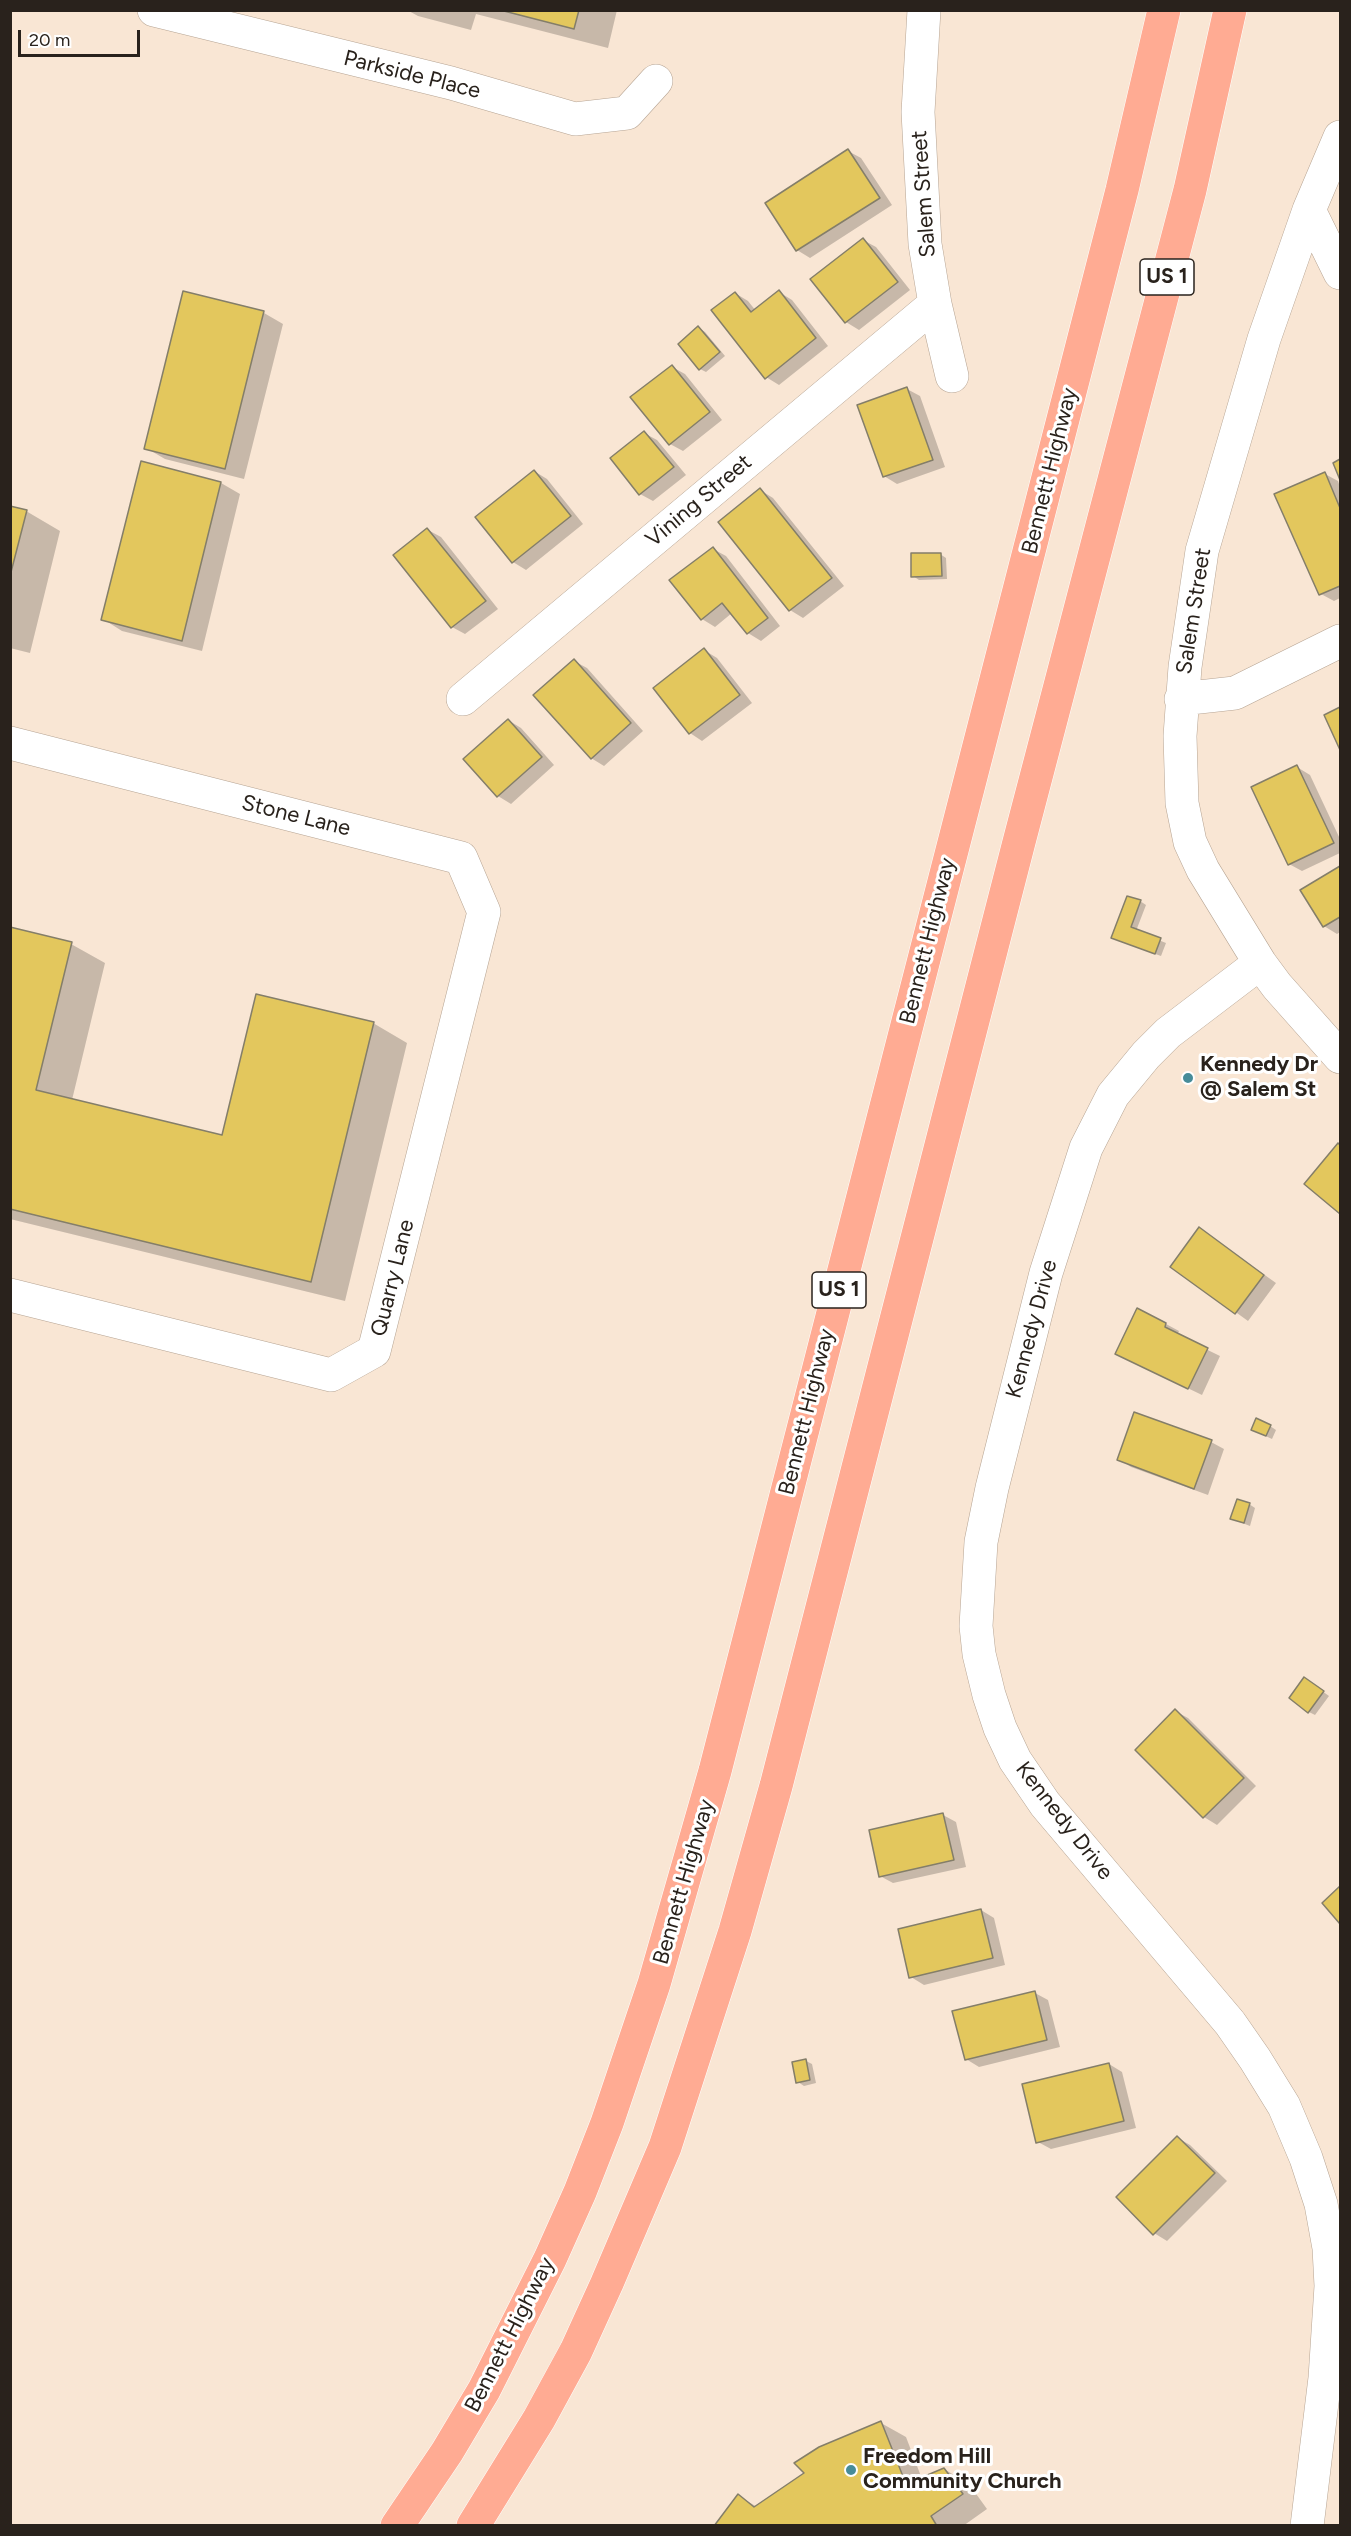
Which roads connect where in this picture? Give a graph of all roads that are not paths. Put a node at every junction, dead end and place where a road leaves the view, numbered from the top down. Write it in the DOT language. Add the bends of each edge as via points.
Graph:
graph roads {
  1 [pos="154,10"];
  2 [pos="924,10"];
  3 [pos="1164,10"];
  4 [pos="1230,10"];
  5 [pos="656,81"];
  6 [pos="1341,137"];
  7 [pos="1309,210"];
  8 [pos="1341,273"];
  9 [pos="935,304"];
  10 [pos="952,376"];
  11 [pos="1341,641"];
  12 [pos="463,699"];
  13 [pos="1181,699"];
  14 [pos="10,743"];
  15 [pos="1260,963"];
  16 [pos="468,976"];
  17 [pos="1341,1057"];
  18 [pos="10,1295"];
  19 [pos="397,2526"];
  20 [pos="473,2526"];
  21 [pos="1307,2526"];
  1 -- 5 [label="street, Parkside Place" via="451,83 575,119 627,113"];
  2 -- 9 [label="street, Salem Street" via="918,112 920,184 924,244"];
  3 -- 19 [label="highway, Bennett Highway / US 1" via="1122,190 718,1759 657,1973 606,2123 550,2259 484,2390"];
  4 -- 20 [label="highway, US 1" via="1184,212 735,1931 664,2147 608,2283 539,2419"];
  6 -- 7 [label="street, Salem Street"];
  7 -- 8 [label="street"];
  7 -- 13 [label="street, Salem Street" via="1264,339 1202,551"];
  9 -- 10 [label="street, Salem Street"];
  9 -- 12 [label="street, Vining Street"];
  11 -- 13 [label="street" via="1235,693"];
  13 -- 15 [label="street, Salem Street" via="1182,802 1190,842 1213,890"];
  14 -- 16 [label="street, Stone Lane" via="461,858 484,912"];
  15 -- 17 [label="street, Salem Street"];
  15 -- 21 [label="street, Kennedy Drive" via="1176,1026 1146,1055 1113,1095 1086,1148 1046,1274 992,1488 981,1542 976,1626 988,1695 1020,1767 1045,1803 1230,2023 1284,2106 1306,2158 1321,2204 1331,2286 1325,2378"];
  16 -- 18 [label="street, Quarry Lane" via="374,1352 331,1375"];
}
